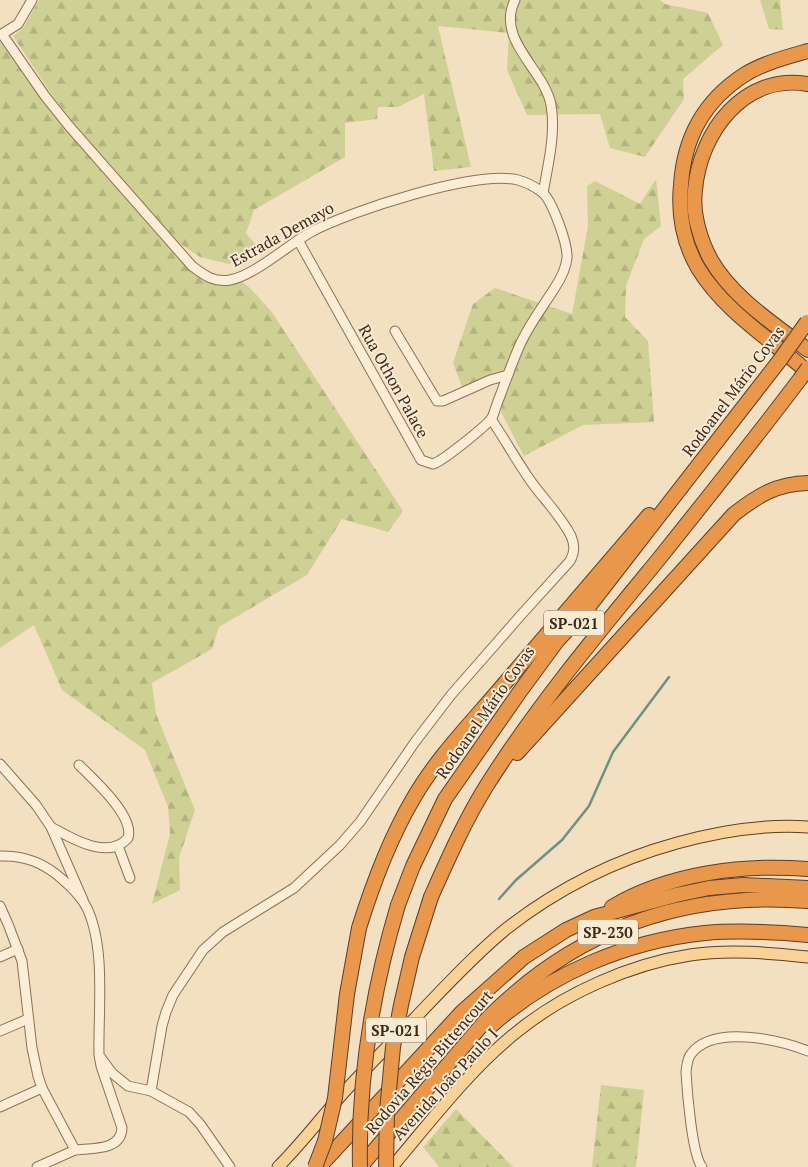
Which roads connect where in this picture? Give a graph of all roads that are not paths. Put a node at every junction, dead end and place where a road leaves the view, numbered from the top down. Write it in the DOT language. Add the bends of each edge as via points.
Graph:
graph roads {
  1 [pos="32,0"];
  2 [pos="515,0"];
  3 [pos="1,33"];
  4 [pos="808,50"];
  5 [pos="808,84"];
  6 [pos="543,193"];
  7 [pos="298,240"];
  8 [pos="808,321"];
  9 [pos="395,331"];
  10 [pos="808,350"];
  11 [pos="805,373"];
  12 [pos="508,375"];
  13 [pos="491,418"];
  14 [pos="713,446"];
  15 [pos="808,483"];
  16 [pos="0,764"];
  17 [pos="79,765"];
  18 [pos="486,786"];
  19 [pos="51,827"];
  20 [pos="808,827"];
  21 [pos="118,846"];
  22 [pos="0,856"];
  23 [pos="808,869"];
  24 [pos="130,878"];
  25 [pos="808,888"];
  26 [pos="808,901"];
  27 [pos="0,906"];
  28 [pos="86,907"];
  29 [pos="594,917"];
  30 [pos="808,935"];
  31 [pos="18,949"];
  32 [pos="0,957"];
  33 [pos="808,957"];
  34 [pos="28,1019"];
  35 [pos="0,1031"];
  36 [pos="808,1051"];
  37 [pos="99,1055"];
  38 [pos="452,1061"];
  39 [pos="42,1088"];
  40 [pos="151,1092"];
  41 [pos="0,1107"];
  42 [pos="75,1150"];
  43 [pos="227,1166"];
  44 [pos="37,1167"];
  45 [pos="278,1167"];
  46 [pos="317,1167"];
  47 [pos="360,1167"];
  48 [pos="386,1167"];
  49 [pos="392,1167"];
  50 [pos="702,1167"];
  1 -- 3 [label="street" via="18,24"];
  2 -- 6 [label="street" via="511,13 515,37 548,93 551,105"];
  3 -- 7 [label="street, Estrada Demayo" via="69,126 192,266 206,276 222,280 239,277"];
  4 -- 11 [label="highway" via="745,74 715,100 699,119 688,141 680,195 683,233 699,269 734,311"];
  5 -- 10 [label="highway" via="774,84 750,94 734,107 716,128 702,153 694,190 703,242 723,278 740,296"];
  6 -- 7 [label="street, Estrada Demayo" via="528,183 510,179 450,186 332,221"];
  6 -- 12 [label="street" via="565,242 567,258 558,283 531,324"];
  7 -- 13 [label="street, Rua Othon Palace" via="421,460 433,464 443,460"];
  8 -- 14 [label="highway, Rodoanel Mário Covas / SP-021, bridge"];
  9 -- 12 [label="street" via="437,401"];
  11 -- 18 [label="highway, SP-021" via="561,680"];
  12 -- 13 [label="street"];
  13 -- 40 [label="street" via="571,536 574,555 450,696 340,845 294,888 223,932 203,950 166,1012"];
  14 -- 46 [label="highway, bridge" via="620,549 439,761 391,838 359,928 347,994 335,1098"];
  14 -- 47 [label="highway, Rodoanel Mário Covas / SP-021, bridge" via="520,690 445,799 398,905 384,950 368,1038 361,1110"];
  15 -- 18 [label="highway" via="768,490 734,514"];
  16 -- 19 [label="street"];
  17 -- 21 [label="street" via="113,800 129,827 128,838"];
  18 -- 48 [label="highway, SP-021, bridge" via="431,896 412,957 395,1039 387,1111"];
  19 -- 21 [label="street" via="85,844"];
  19 -- 28 [label="street"];
  20 -- 45 [label="main road" via="733,830 656,849 621,861 549,899 480,952 345,1090"];
  21 -- 24 [label="street"];
  22 -- 28 [label="street" via="28,858 51,869"];
  23 -- 29 [label="highway" via="752,868 688,878 628,897"];
  25 -- 29 [label="highway, Rodovia Régis Bittencourt / SP-230" via="743,885 709,888"];
  26 -- 38 [label="highway, Rodovia Régis Bittencourt / SP-230" via="731,900 697,905 650,916 608,932 556,961 509,997"];
  27 -- 31 [label="street"];
  28 -- 37 [label="street" via="99,957"];
  29 -- 46 [label="highway, Rodovia Régis Bittencourt / SP-230" via="566,930 524,957 462,1012"];
  30 -- 38 [label="highway" via="706,933 658,940 604,957 575,969 526,999"];
  31 -- 32 [label="street"];
  31 -- 34 [label="street"];
  33 -- 49 [label="main road, Avenida João Paulo I" via="724,952 691,954 620,974 559,1003 494,1052"];
  34 -- 35 [label="street"];
  34 -- 39 [label="street"];
  36 -- 50 [label="street" via="753,1038 713,1039 696,1049 687,1061 686,1072 694,1144"];
  37 -- 40 [label="street" via="112,1074 128,1086"];
  37 -- 42 [label="street" via="122,1134 112,1145"];
  38 -- 47 [label="highway, Rodovia Régis Bittencourt / SP-230"];
  39 -- 41 [label="street"];
  39 -- 42 [label="street"];
  40 -- 43 [label="street" via="189,1112"];
  42 -- 44 [label="street"];
}
